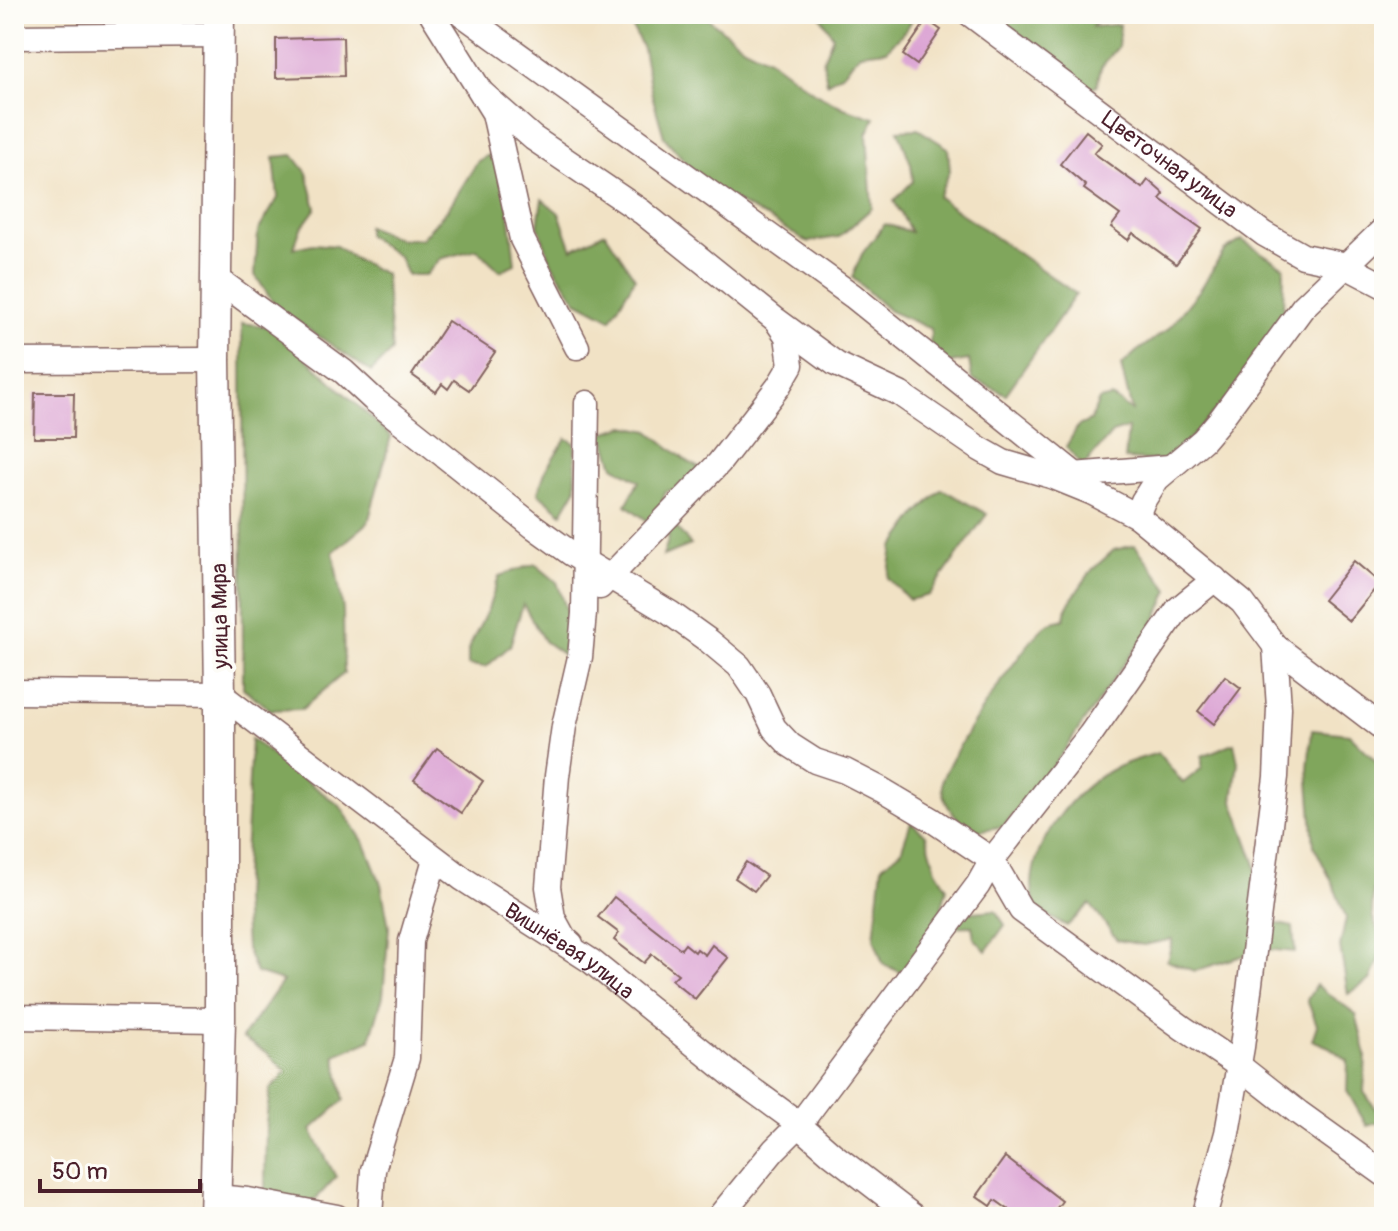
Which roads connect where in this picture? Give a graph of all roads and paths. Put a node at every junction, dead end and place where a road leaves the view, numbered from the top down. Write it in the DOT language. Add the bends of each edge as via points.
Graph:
graph roads {
  1 [pos="432,14"];
  2 [pos="462,14"];
  3 [pos="970,14"];
  4 [pos="219,24"];
  5 [pos="14,37"];
  6 [pos="482,93"];
  7 [pos="1384,229"];
  8 [pos="1346,266"];
  9 [pos="216,278"];
  10 [pos="1384,286"];
  11 [pos="776,320"];
  12 [pos="577,347"];
  13 [pos="215,360"];
  14 [pos="14,361"];
  15 [pos="587,403"];
  16 [pos="1170,467"];
  17 [pos="1051,476"];
  18 [pos="1077,476"];
  19 [pos="1137,516"];
  20 [pos="584,561"];
  21 [pos="611,577"];
  22 [pos="1215,579"];
  23 [pos="584,613"];
  24 [pos="1275,646"];
  25 [pos="14,692"];
  26 [pos="220,694"];
  27 [pos="1384,729"];
  28 [pos="435,859"];
  29 [pos="992,860"];
  30 [pos="591,961"];
  31 [pos="14,1017"];
  32 [pos="220,1020"];
  33 [pos="1238,1065"];
  34 [pos="799,1125"];
  35 [pos="1384,1174"];
  36 [pos="216,1207"];
  37 [pos="337,1217"];
  38 [pos="370,1217"];
  39 [pos="719,1217"];
  40 [pos="914,1217"];
  41 [pos="1204,1217"];
  1 -- 6 [label="street"];
  2 -- 18 [label="street" via="853,296"];
  3 -- 8 [label="street, Цветочная улица" via="1264,234 1303,256"];
  4 -- 5 [label="street"];
  4 -- 9 [label="main road, улица Мира"];
  6 -- 11 [label="street" via="533,138 642,212"];
  6 -- 12 [label="street" via="494,113 522,239"];
  7 -- 8 [label="street"];
  8 -- 10 [label="street, Цветочная улица"];
  8 -- 16 [label="street" via="1303,307 1211,430"];
  9 -- 13 [label="main road, улица Мира"];
  9 -- 20 [label="street"];
  11 -- 17 [label="street" via="836,364 900,394 980,449"];
  11 -- 21 [label="street" via="787,336 791,365 778,387 719,463"];
  13 -- 14 [label="street"];
  13 -- 26 [label="main road, улица Мира"];
  15 -- 20 [label="street"];
  16 -- 18 [label="street"];
  16 -- 19 [label="street" via="1157,479"];
  17 -- 18 [label="street"];
  17 -- 19 [label="street"];
  19 -- 22 [label="street"];
  20 -- 21 [label="street"];
  20 -- 23 [label="street"];
  21 -- 23 [label="street"];
  21 -- 29 [label="street" via="670,613 739,666 774,728 790,745 882,790"];
  22 -- 24 [label="street" via="1242,602"];
  22 -- 29 [label="street" via="1178,609 1090,735"];
  23 -- 30 [label="street" via="557,776 548,887 553,918 564,938"];
  24 -- 27 [label="street"];
  24 -- 33 [label="street" via="1276,777"];
  25 -- 26 [label="street"];
  26 -- 28 [label="street, Вишнёвая улица"];
  26 -- 32 [label="main road, улица Мира"];
  28 -- 30 [label="street, Вишнёвая улица"];
  28 -- 38 [label="street" via="411,941 407,1058 373,1170"];
  29 -- 33 [label="street" via="1021,910"];
  29 -- 34 [label="street"];
  30 -- 34 [label="street, Вишнёвая улица"];
  31 -- 32 [label="street"];
  32 -- 36 [label="main road, улица Мира"];
  33 -- 35 [label="street"];
  33 -- 41 [label="street" via="1227,1133"];
  34 -- 39 [label="street"];
  34 -- 40 [label="street, Вишнёвая улица"];
  36 -- 37 [label="street" via="271,1204"];
}
